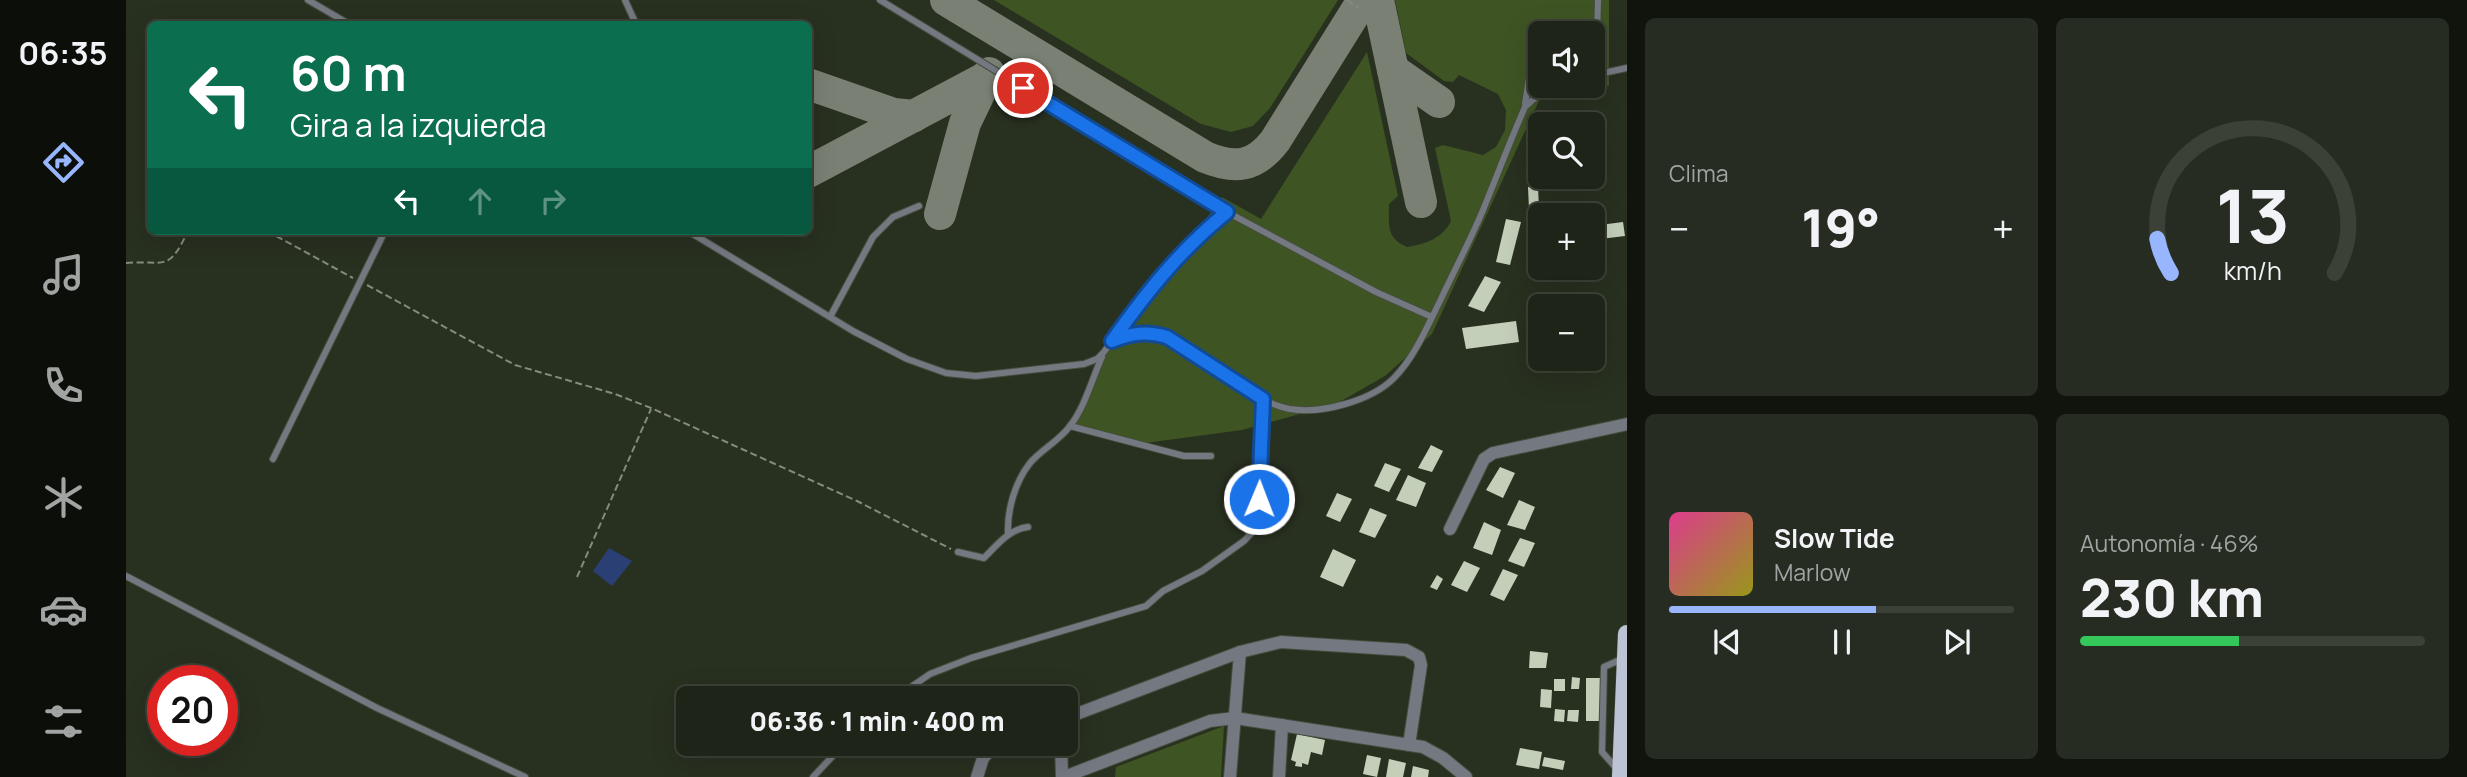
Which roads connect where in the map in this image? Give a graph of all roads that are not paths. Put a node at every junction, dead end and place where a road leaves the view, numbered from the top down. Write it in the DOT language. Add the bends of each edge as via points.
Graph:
graph roads {
  1 [pos="308,0"];
  2 [pos="625,0"];
  3 [pos="880,0"];
  4 [pos="1598,0"];
  5 [pos="344,21"];
  6 [pos="635,21"];
  7 [pos="1596,21"];
  8 [pos="1627,68"];
  9 [pos="1605,73"];
  10 [pos="1528,86"];
  11 [pos="1535,98"];
  12 [pos="1525,107"];
  13 [pos="919,206"];
  14 [pos="1227,212"];
  15 [pos="383,235"];
  16 [pos="695,235"];
  17 [pos="830,317"];
  18 [pos="1432,317"];
  19 [pos="1112,341"];
  20 [pos="1104,352"];
  21 [pos="1263,399"];
  22 [pos="1627,424"];
  23 [pos="1070,426"];
  24 [pos="1211,456"];
  25 [pos="272,459"];
  26 [pos="1028,527"];
  27 [pos="1450,529"];
  28 [pos="1008,534"];
  29 [pos="958,552"];
  30 [pos="126,576"];
  31 [pos="1627,634"];
  32 [pos="1240,652"];
  33 [pos="1627,657"];
  34 [pos="912,686"];
  35 [pos="1078,713"];
  36 [pos="1235,718"];
  37 [pos="1282,725"];
  38 [pos="1409,745"];
  39 [pos="833,756"];
  40 [pos="985,756"];
  41 [pos="1062,756"];
  42 [pos="1623,775"];
  43 [pos="525,777"];
  44 [pos="813,777"];
  45 [pos="977,777"];
  46 [pos="1063,777"];
  47 [pos="1230,777"];
  48 [pos="1279,777"];
  49 [pos="1466,777"];
  1 -- 5 [label="lane"];
  2 -- 6 [label="lane"];
  3 -- 14 [label="lane"];
  4 -- 7 [label="lane"];
  8 -- 9 [label="lane"];
  10 -- 12 [label="lane"];
  11 -- 12 [label="lane"];
  12 -- 18 [label="lane"];
  13 -- 17 [label="lane" via="893,217 873,237"];
  14 -- 18 [label="lane"];
  14 -- 19 [label="lane" via="1176,258"];
  15 -- 25 [label="lane"];
  16 -- 17 [label="lane"];
  17 -- 20 [label="lane" via="907,359 961,376 1084,363"];
  18 -- 21 [label="lane" via="1407,362 1378,391 1335,408 1291,409"];
  19 -- 20 [label="lane"];
  19 -- 21 [label="lane" via="1138,333 1167,337"];
  20 -- 23 [label="lane"];
  21 -- 34 [label="lane" via="1260,518 1244,541 1146,606 971,658"];
  22 -- 27 [label="street" via="1484,458"];
  23 -- 24 [label="lane" via="1184,456"];
  23 -- 28 [label="lane" via="1018,482"];
  26 -- 28 [label="lane"];
  28 -- 29 [label="lane" via="984,558"];
  30 -- 43 [label="lane" via="377,708"];
  31 -- 33 [label="main road"];
  32 -- 35 [label="street"];
  32 -- 36 [label="street"];
  32 -- 38 [label="street" via="1299,641 1406,650 1419,657"];
  33 -- 42 [label="main road"];
  36 -- 37 [label="street"];
  36 -- 46 [label="street" via="1210,721"];
  36 -- 47 [label="street"];
  37 -- 38 [label="street"];
  37 -- 48 [label="street"];
  38 -- 49 [label="street" via="1443,758"];
  39 -- 44 [label="lane"];
  40 -- 45 [label="street"];
  41 -- 46 [label="street"];
}
